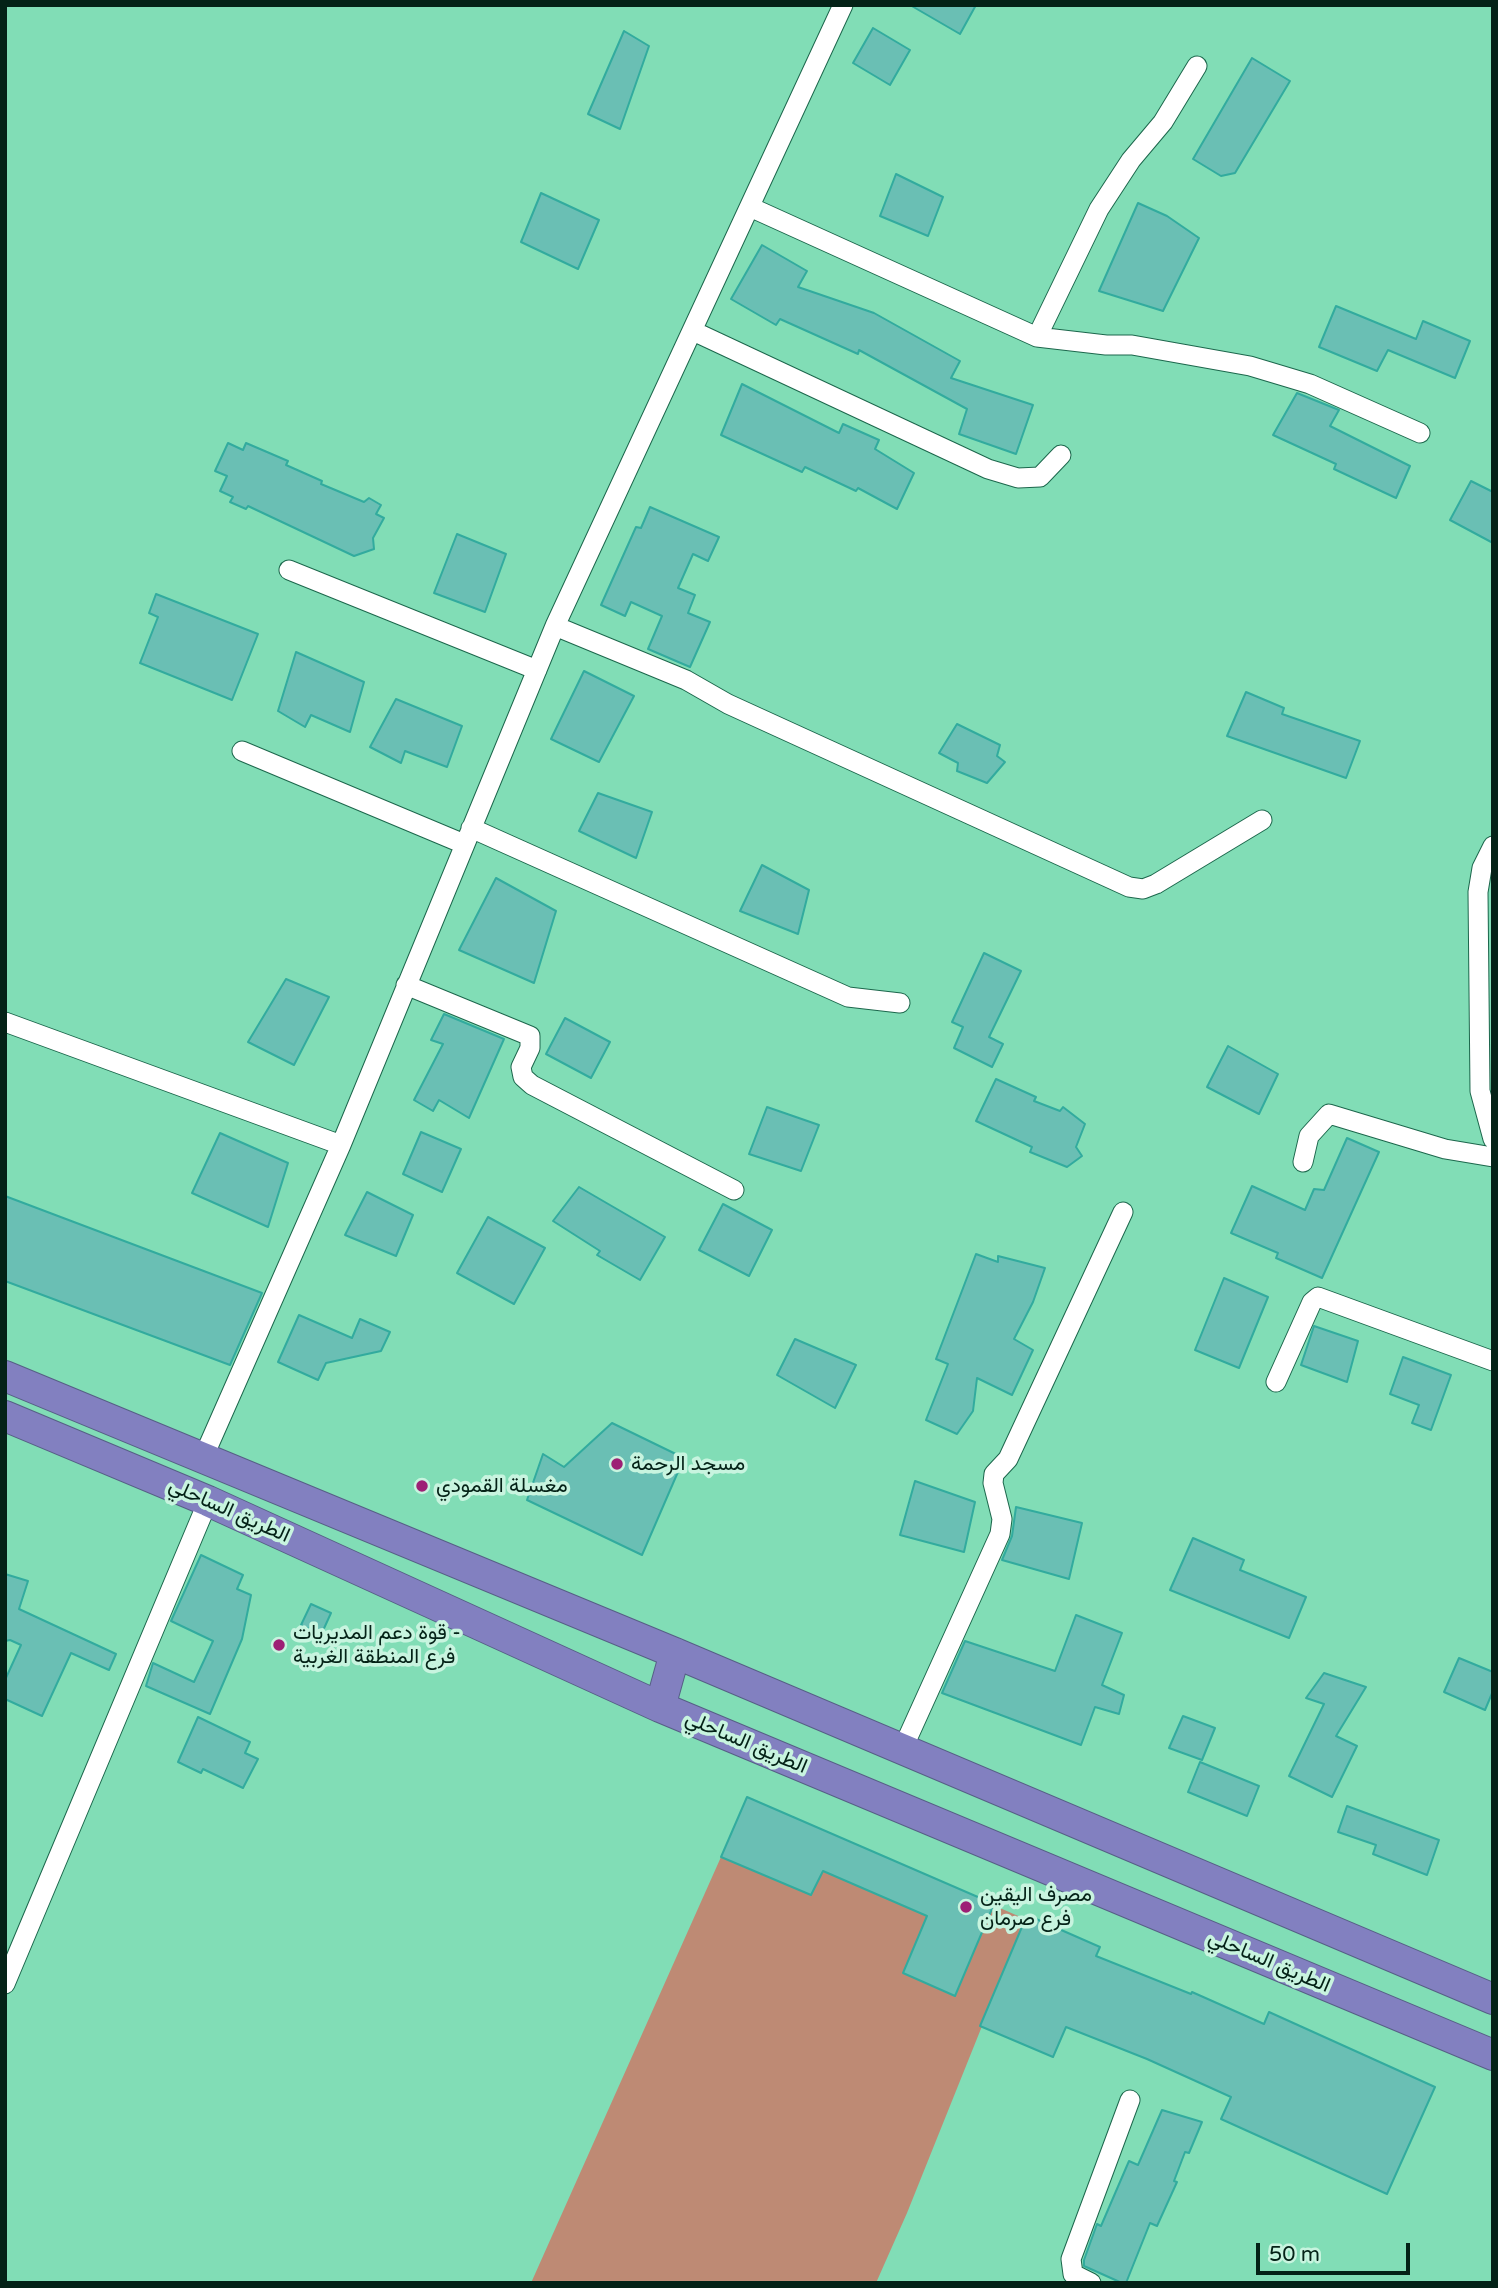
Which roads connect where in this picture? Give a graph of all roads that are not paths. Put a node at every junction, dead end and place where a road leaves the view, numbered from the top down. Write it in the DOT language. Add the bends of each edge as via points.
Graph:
graph roads {
  1 [pos="843,5"];
  2 [pos="1197,66"];
  3 [pos="750,207"];
  4 [pos="693,331"];
  5 [pos="1037,337"];
  6 [pos="1420,433"];
  7 [pos="1061,456"];
  8 [pos="289,570"];
  9 [pos="555,626"];
  10 [pos="537,670"];
  11 [pos="242,751"];
  12 [pos="1262,820"];
  13 [pos="467,836"];
  14 [pos="1493,846"];
  15 [pos="406,985"];
  16 [pos="900,1003"];
  17 [pos="5,1022"];
  18 [pos="1493,1139"];
  19 [pos="341,1145"];
  20 [pos="1493,1157"];
  21 [pos="1303,1162"];
  22 [pos="734,1190"];
  23 [pos="1123,1212"];
  24 [pos="1493,1361"];
  25 [pos="5,1376"];
  26 [pos="1276,1382"];
  27 [pos="5,1416"];
  28 [pos="203,1458"];
  29 [pos="208,1500"];
  30 [pos="675,1653"];
  31 [pos="660,1707"];
  32 [pos="903,1748"];
  33 [pos="5,1984"];
  34 [pos="1493,1999"];
  35 [pos="1493,2055"];
  36 [pos="1130,2100"];
  37 [pos="1091,2283"];
  1 -- 3 [label="street"];
  2 -- 5 [label="street" via="1163,122 1099,209"];
  3 -- 4 [label="street"];
  3 -- 5 [label="street"];
  4 -- 7 [label="street" via="988,469 1018,478 1040,477"];
  4 -- 9 [label="street"];
  5 -- 6 [label="street" via="1132,345 1250,366 1310,384"];
  8 -- 10 [label="street"];
  9 -- 10 [label="street"];
  9 -- 12 [label="street" via="686,680 735,708 1129,887 1143,889 1156,884"];
  10 -- 13 [label="street"];
  11 -- 13 [label="street"];
  13 -- 15 [label="street"];
  13 -- 16 [label="street" via="848,997"];
  14 -- 18 [label="street" via="1482,868 1479,892 1479,1047 1480,1091"];
  15 -- 19 [label="street"];
  15 -- 22 [label="street" via="530,1037 522,1067 523,1077 532,1084"];
  17 -- 19 [label="street"];
  19 -- 28 [label="street"];
  20 -- 21 [label="street" via="1445,1149 1329,1114 1309,1136"];
  23 -- 32 [label="street" via="1008,1459 994,1475 1002,1519 1000,1534"];
  24 -- 26 [label="street" via="1318,1297"];
  25 -- 28 [label="highway, الطريق الساحلي"];
  27 -- 29 [label="highway, الطريق الساحلي"];
  28 -- 30 [label="highway, الطريق الساحلي"];
  29 -- 31 [label="highway, الطريق الساحلي"];
  29 -- 33 [label="street"];
  30 -- 31 [label="highway"];
  30 -- 32 [label="highway, الطريق الساحلي"];
  31 -- 35 [label="highway, الطريق الساحلي"];
  32 -- 34 [label="highway, الطريق الساحلي"];
  36 -- 37 [label="street" via="1071,2259 1073,2274"];
}
